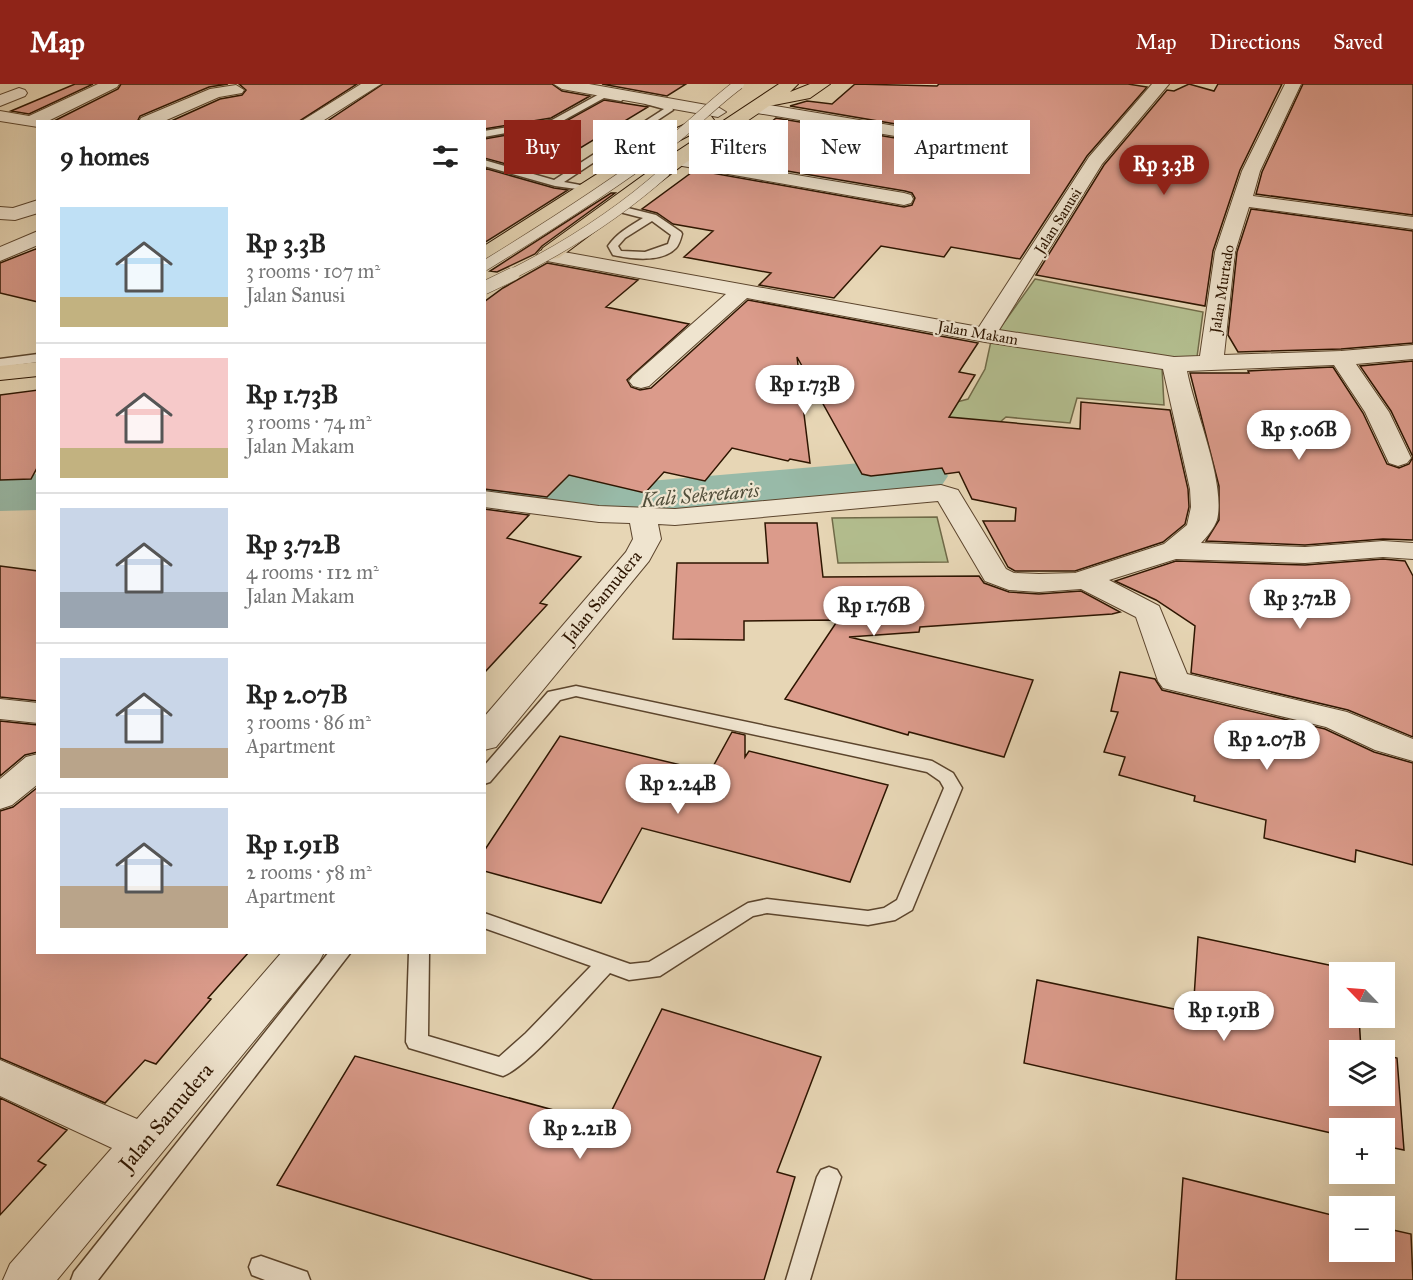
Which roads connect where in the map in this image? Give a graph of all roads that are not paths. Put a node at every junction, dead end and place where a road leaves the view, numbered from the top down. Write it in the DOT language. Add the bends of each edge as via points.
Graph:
graph roads {
  1 [pos="111,84"];
  2 [pos="373,84"];
  3 [pos="562,84"];
  4 [pos="739,84"];
  5 [pos="790,84"];
  6 [pos="822,84"];
  7 [pos="1161,84"];
  8 [pos="1293,84"];
  9 [pos="236,90"];
  10 [pos="761,92"];
  11 [pos="19,93"];
  12 [pos="0,101"];
  13 [pos="718,112"];
  14 [pos="0,116"];
  15 [pos="38,120"];
  16 [pos="152,120"];
  17 [pos="311,120"];
  18 [pos="34,122"];
  19 [pos="894,129"];
  20 [pos="486,134"];
  21 [pos="677,135"];
  22 [pos="677,147"];
  23 [pos="677,150"];
  24 [pos="677,154"];
  25 [pos="589,161"];
  26 [pos="593,162"];
  27 [pos="486,164"];
  28 [pos="611,174"];
  29 [pos="637,174"];
  30 [pos="658,174"];
  31 [pos="663,174"];
  32 [pos="555,183"];
  33 [pos="588,189"];
  34 [pos="904,199"];
  35 [pos="1243,200"];
  36 [pos="36,207"];
  37 [pos="612,207"];
  38 [pos="0,213"];
  39 [pos="652,217"];
  40 [pos="1413,223"];
  41 [pos="36,238"];
  42 [pos="0,255"];
  43 [pos="486,255"];
  44 [pos="547,255"];
  45 [pos="486,265"];
  46 [pos="486,286"];
  47 [pos="486,286"];
  48 [pos="742,291"];
  49 [pos="985,335"];
  50 [pos="36,350"];
  51 [pos="1413,352"];
  52 [pos="0,354"];
  53 [pos="36,358"];
  54 [pos="1341,358"];
  55 [pos="0,363"];
  56 [pos="1174,364"];
  57 [pos="1211,364"];
  58 [pos="36,369"];
  59 [pos="0,374"];
  60 [pos="641,381"];
  61 [pos="1398,458"];
  62 [pos="486,499"];
  63 [pos="643,517"];
  64 [pos="1174,550"];
  65 [pos="1413,551"];
  66 [pos="1084,579"];
  67 [pos="0,709"];
  68 [pos="36,713"];
  69 [pos="486,737"];
  70 [pos="1413,750"];
  71 [pos="36,767"];
  72 [pos="486,776"];
  73 [pos="0,797"];
  74 [pos="486,921"];
  75 [pos="303,954"];
  76 [pos="339,954"];
  77 [pos="419,954"];
  78 [pos="607,963"];
  79 [pos="0,1077"];
  80 [pos="145,1143"];
  81 [pos="829,1177"];
  82 [pos="261,1267"];
  83 [pos="27,1280"];
  84 [pos="83,1280"];
  85 [pos="298,1280"];
  86 [pos="798,1280"];
  1 -- 15 [label="street"];
  2 -- 17 [label="street"];
  3 -- 13 [label="street"];
  4 -- 22 [label="lane, bridge" via="713,103"];
  5 -- 10 [label="main road"];
  6 -- 10 [label="main road" via="788,99"];
  7 -- 49 [label="street, Jalan Sanusi" via="1095,161"];
  8 -- 35 [label="street, Jalan Murtado" via="1251,171"];
  9 -- 16 [label="street" via="216,92"];
  10 -- 13 [label="main road"];
  10 -- 19 [label="street"];
  10 -- 23 [label="main road"];
  11 -- 12 [label="street"];
  13 -- 21 [label="main road"];
  14 -- 18 [label="street"];
  20 -- 25 [label="lane" via="554,122 603,95 668,107 669,110"];
  24 -- 34 [label="street"];
  25 -- 26 [label="lane"];
  25 -- 32 [label="lane"];
  27 -- 32 [label="lane"];
  28 -- 33 [label="main road"];
  29 -- 45 [label="lane, bridge"];
  30 -- 37 [label="main road"];
  31 -- 46 [label="lane, bridge" via="568,245"];
  32 -- 33 [label="lane"];
  33 -- 43 [label="main road"];
  35 -- 40 [label="street"];
  35 -- 57 [label="street, Jalan Murtado" via="1225,252"];
  36 -- 38 [label="street" via="15,214"];
  37 -- 39 [label="lane"];
  37 -- 44 [label="main road"];
  39 -- 39 [label="lane" via="677,234 672,246 654,255 617,253 612,246"];
  41 -- 42 [label="street"];
  44 -- 47 [label="main road"];
  44 -- 48 [label="street, Jalan Makam"];
  48 -- 49 [label="street, Jalan Makam"];
  48 -- 60 [label="street"];
  49 -- 56 [label="street, Jalan Makam"];
  50 -- 52 [label="main road"];
  51 -- 54 [label="street, Jalan Makam"];
  53 -- 55 [label="lane"];
  54 -- 57 [label="street, Jalan Makam"];
  54 -- 61 [label="street" via="1377,412"];
  56 -- 57 [label="street, Jalan Makam"];
  56 -- 64 [label="street" via="1202,480 1204,504 1203,519 1195,534"];
  58 -- 59 [label="main road"];
  62 -- 63 [label="street"];
  63 -- 66 [label="street" via="941,493 949,496 995,575 1009,581 1039,583"];
  63 -- 69 [label="street, Jalan Samudera" via="646,539 639,555"];
  64 -- 65 [label="street" via="1305,555 1383,549"];
  64 -- 66 [label="street"];
  66 -- 70 [label="street" via="1149,612 1174,681 1336,719"];
  67 -- 68 [label="street"];
  71 -- 73 [label="street"];
  72 -- 78 [label="lane" via="554,696 576,691 932,767 947,777 953,788 905,905 888,915 868,918 767,906 748,910 653,970 629,972"];
  74 -- 78 [label="lane"];
  75 -- 80 [label="street, Jalan Samudera"];
  76 -- 84 [label="lane"];
  77 -- 78 [label="lane" via="417,1042 503,1067"];
  79 -- 80 [label="street"];
  80 -- 83 [label="street, Jalan Samudera"];
  81 -- 86 [label="lane"];
  82 -- 85 [label="lane"];
}
